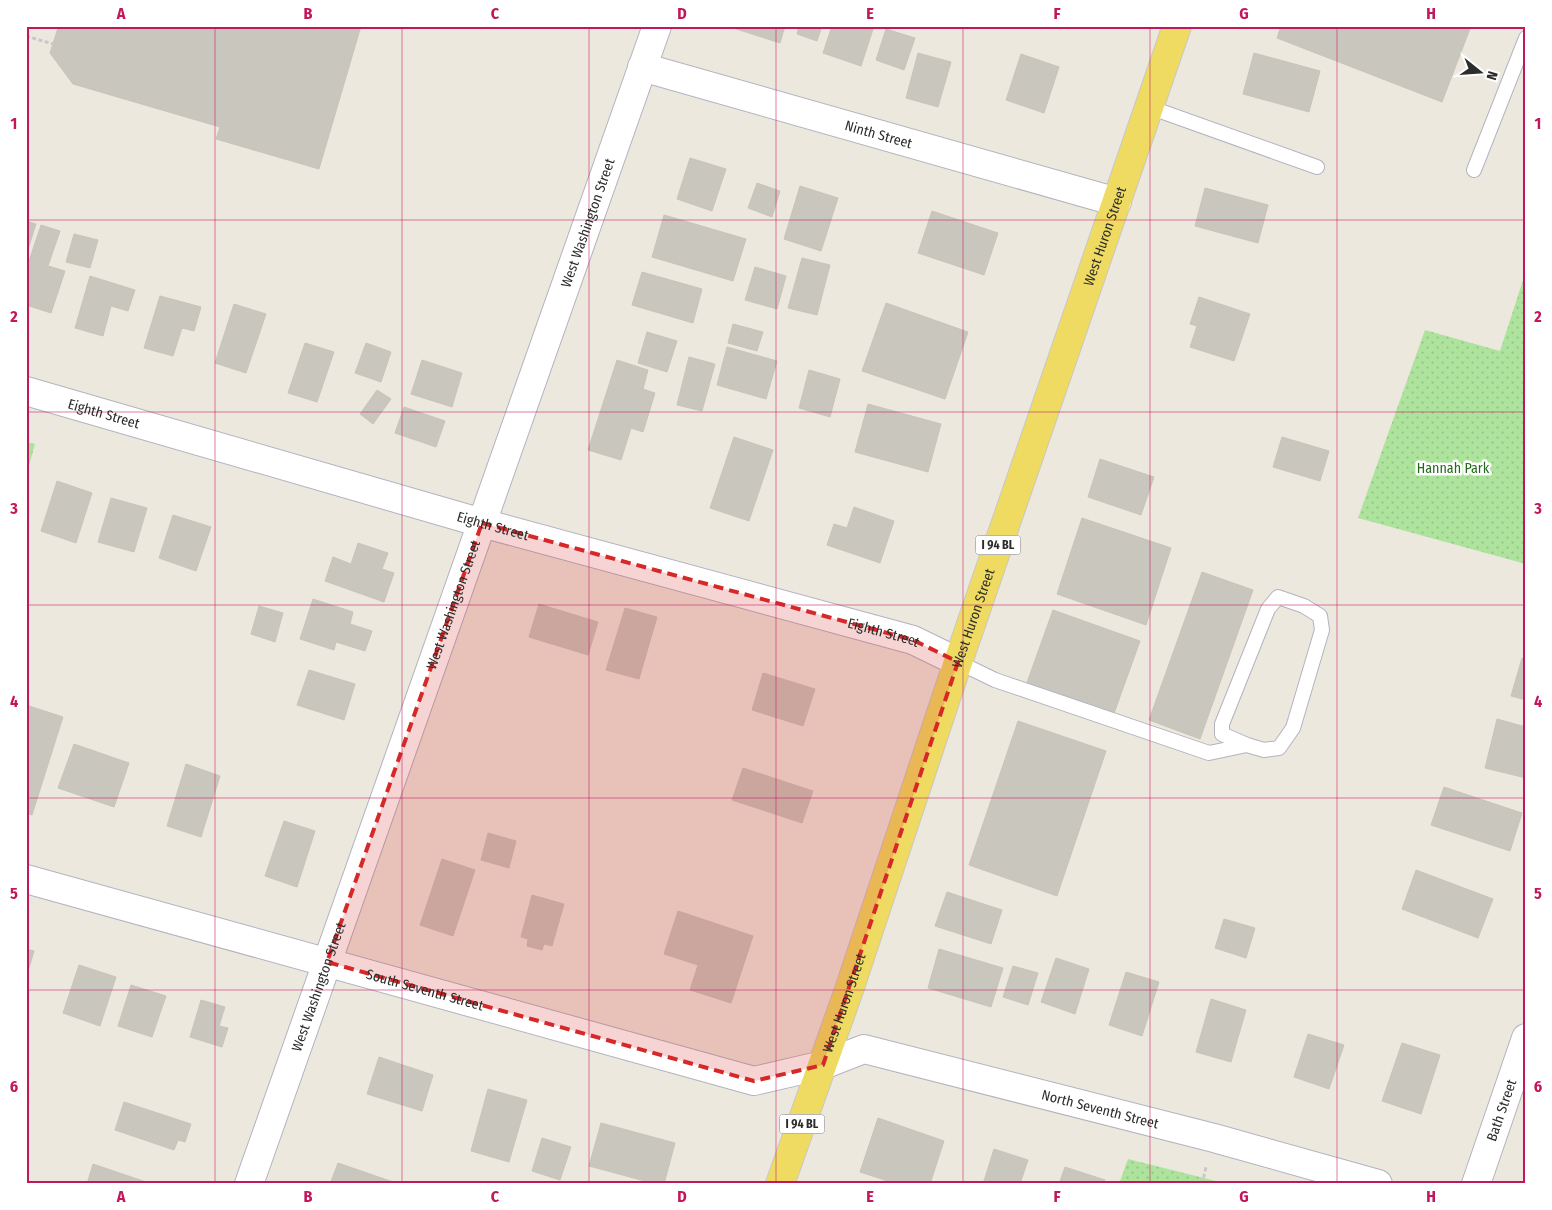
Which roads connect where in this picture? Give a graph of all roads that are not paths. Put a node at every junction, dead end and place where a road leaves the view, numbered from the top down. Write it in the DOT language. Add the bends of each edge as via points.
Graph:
graph roads {
  1 [pos="656,26"];
  2 [pos="1177,26"];
  3 [pos="1526,38"];
  4 [pos="642,67"];
  5 [pos="1149,107"];
  6 [pos="1317,166"];
  7 [pos="1474,170"];
  8 [pos="1117,202"];
  9 [pos="26,391"];
  10 [pos="482,523"];
  11 [pos="958,662"];
  12 [pos="1247,746"];
  13 [pos="26,879"];
  14 [pos="327,962"];
  15 [pos="1526,1038"];
  16 [pos="823,1065"];
  17 [pos="249,1184"];
  18 [pos="780,1184"];
  19 [pos="1378,1184"];
  20 [pos="1476,1184"];
  1 -- 4 [label="street, West Washington Street"];
  2 -- 5 [label="main road, West Huron Street / I 94 BL"];
  3 -- 7 [label="lane"];
  4 -- 8 [label="street, Ninth Street"];
  4 -- 10 [label="street, West Washington Street"];
  5 -- 6 [label="lane"];
  5 -- 8 [label="main road, West Huron Street / I 94 BL"];
  8 -- 11 [label="main road, West Huron Street / I 94 BL"];
  9 -- 10 [label="street, Eighth Street"];
  10 -- 11 [label="street, Eighth Street" via="913,640"];
  10 -- 14 [label="street, West Washington Street"];
  11 -- 12 [label="lane" via="995,680 1209,753"];
  11 -- 16 [label="main road, West Huron Street / I 94 BL"];
  12 -- 12 [label="lane" via="1264,750 1279,748 1293,728 1322,630 1320,616 1304,606 1278,597 1268,609 1222,724 1222,734"];
  13 -- 14 [label="street, South Seventh Street"];
  14 -- 16 [label="street, South Seventh Street" via="754,1081"];
  14 -- 17 [label="street, West Washington Street"];
  15 -- 20 [label="street, Bath Street"];
  16 -- 18 [label="main road, West Huron Street / I 94 BL"];
  16 -- 19 [label="street, North Seventh Street" via="864,1049 1214,1138"];
}
